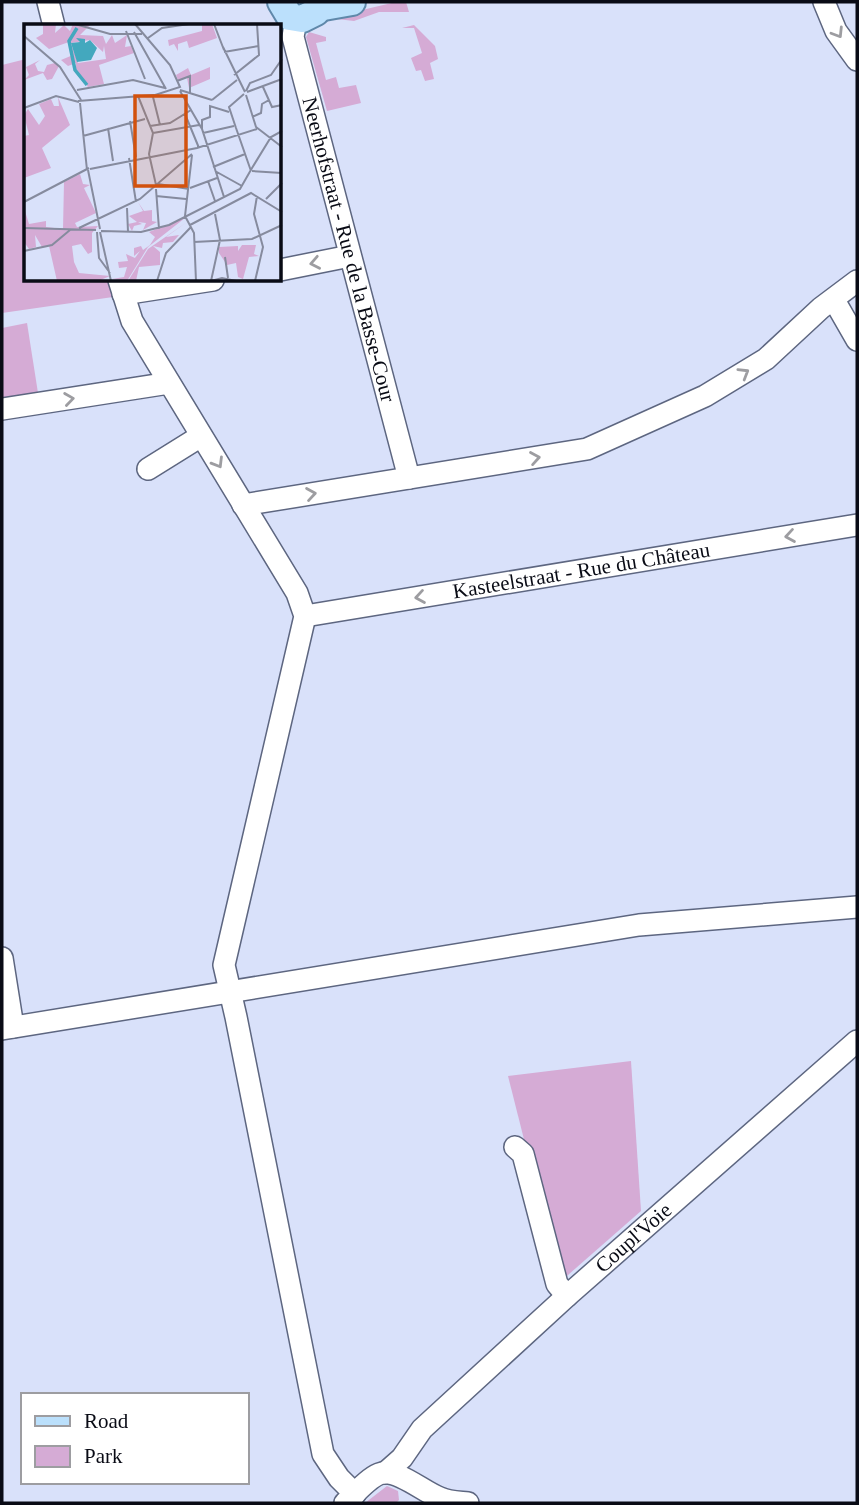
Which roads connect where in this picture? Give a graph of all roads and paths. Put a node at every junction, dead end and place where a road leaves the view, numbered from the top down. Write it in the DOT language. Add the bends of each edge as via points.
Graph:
graph roads {
  1 [pos="48,2"];
  2 [pos="352,2"];
  3 [pos="824,2"];
  4 [pos="304,7"];
  5 [pos="54,24"];
  6 [pos="857,60"];
  7 [pos="350,256"];
  8 [pos="282,270"];
  9 [pos="857,281"];
  10 [pos="187,282"];
  11 [pos="121,287"];
  12 [pos="834,300"];
  13 [pos="857,340"];
  14 [pos="169,383"];
  15 [pos="2,409"];
  16 [pos="201,436"];
  17 [pos="148,469"];
  18 [pos="409,478"];
  19 [pos="243,505"];
  20 [pos="857,525"];
  21 [pos="304,616"];
  22 [pos="852,907"];
  23 [pos="2,958"];
  24 [pos="228,990"];
  25 [pos="7,1028"];
  26 [pos="857,1041"];
  27 [pos="515,1147"];
  28 [pos="567,1296"];
  29 [pos="415,1440"];
  30 [pos="386,1472"];
  31 [pos="412,1494"];
  32 [pos="350,1499"];
  33 [pos="468,1503"];
  1 -- 5 [label="street"];
  2 -- 4 [label="main road"];
  3 -- 6 [label="street, one-way" via="836,31"];
  4 -- 7 [label="street, Neerhofstraat - Rue de la Basse-Cour" via="293,37"];
  7 -- 8 [label="street, one-way"];
  7 -- 18 [label="street, Neerhofstraat - Rue de la Basse-Cour"];
  9 -- 12 [label="street"];
  10 -- 11 [label="street"];
  11 -- 14 [label="street" via="132,321"];
  12 -- 13 [label="street"];
  18 -- 12 [label="street, one-way" via="587,449 705,396 766,359"];
  15 -- 14 [label="street, one-way"];
  14 -- 16 [label="street"];
  16 -- 17 [label="street"];
  16 -- 19 [label="street, one-way"];
  19 -- 18 [label="street, one-way"];
  19 -- 21 [label="street" via="297,593"];
  20 -- 21 [label="street, Kasteelstraat - Rue du Château, one-way"];
  21 -- 24 [label="street" via="224,965"];
  22 -- 24 [label="street" via="639,925"];
  23 -- 25 [label="street"];
  24 -- 25 [label="street"];
  24 -- 32 [label="street" via="323,1454"];
  26 -- 28 [label="street, Coupl'Voie"];
  27 -- 28 [label="street" via="523,1154 557,1284"];
  28 -- 29 [label="street, Coupl'Voie"];
  29 -- 30 [label="street, Coupl'Voie"];
  29 -- 31 [label="street"];
  30 -- 31 [label="street" via="404,1478"];
  30 -- 32 [label="street, Coupl'Voie"];
  31 -- 33 [label="street"];
}
